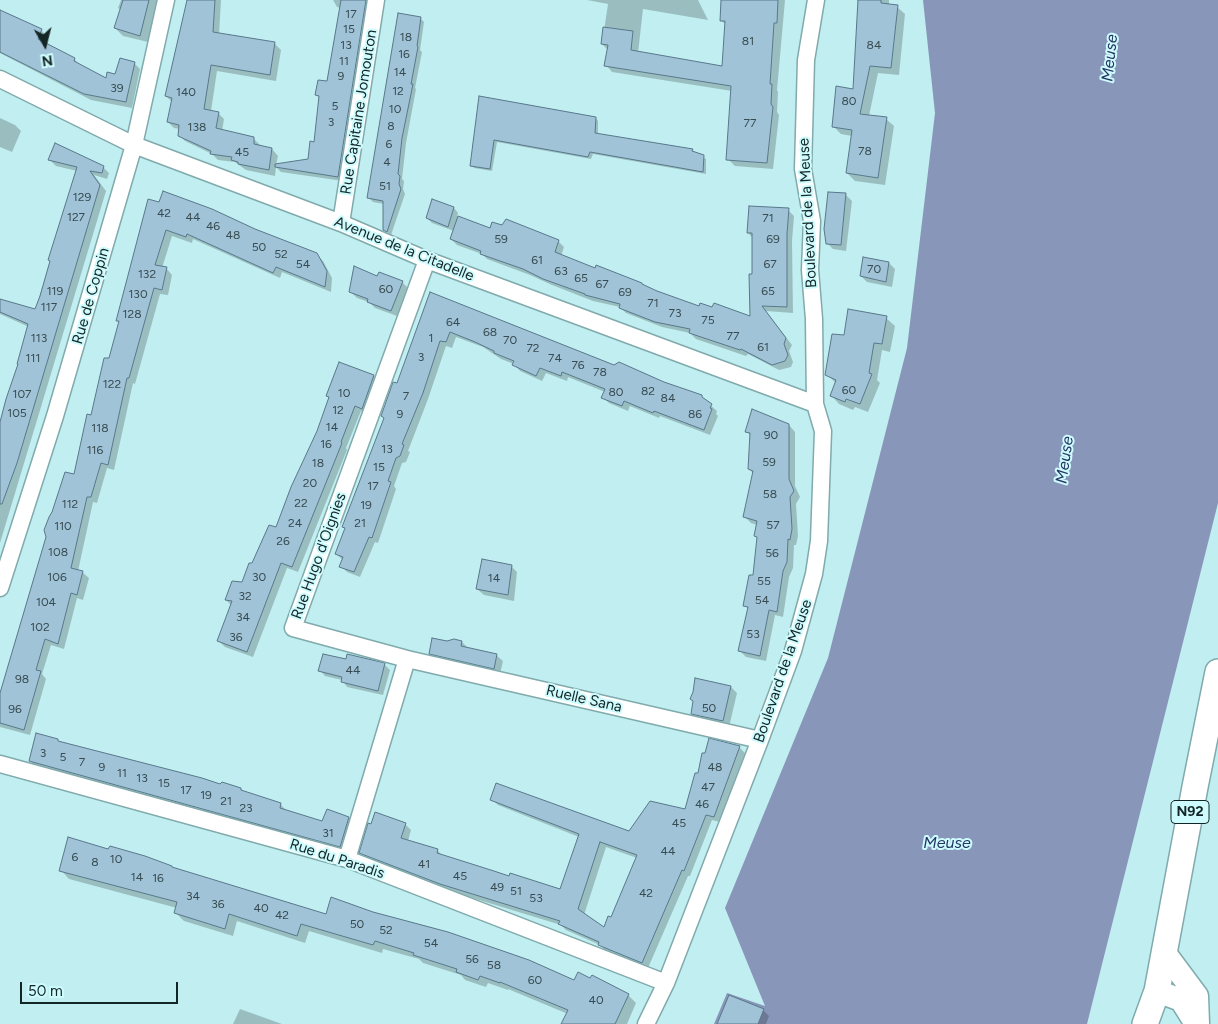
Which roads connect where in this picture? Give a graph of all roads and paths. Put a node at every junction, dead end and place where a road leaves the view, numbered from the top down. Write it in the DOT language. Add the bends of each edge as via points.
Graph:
graph roads {
  1 [pos="166,0"];
  2 [pos="376,0"];
  3 [pos="816,0"];
  4 [pos="0,79"];
  5 [pos="134,145"];
  6 [pos="341,223"];
  7 [pos="427,260"];
  8 [pos="815,404"];
  9 [pos="0,588"];
  10 [pos="407,659"];
  11 [pos="1218,672"];
  12 [pos="760,740"];
  13 [pos="0,764"];
  14 [pos="347,860"];
  15 [pos="1165,953"];
  16 [pos="666,983"];
  17 [pos="1157,991"];
  18 [pos="646,1024"];
  19 [pos="1145,1024"];
  20 [pos="1197,1024"];
  1 -- 5 [label="street, Rue de Coppin"];
  2 -- 6 [label="street, Rue Capitaine Jomouton"];
  3 -- 8 [label="street, Boulevard de la Meuse" via="806,60 803,169 812,222 810,270"];
  4 -- 5 [label="street, Avenue de la Citadelle"];
  5 -- 6 [label="street, Avenue de la Citadelle"];
  5 -- 9 [label="street, Rue de Coppin" via="55,416"];
  6 -- 7 [label="street, Avenue de la Citadelle"];
  7 -- 8 [label="street, Avenue de la Citadelle"];
  7 -- 10 [label="street, Rue Hugo d'Oignies" via="293,628"];
  8 -- 12 [label="street, Boulevard de la Meuse" via="823,431 819,541 814,574 794,651"];
  10 -- 12 [label="street, Ruelle Sana"];
  10 -- 14 [label="street"];
  11 -- 15 [label="main road, N92"];
  12 -- 16 [label="street, Boulevard de la Meuse"];
  13 -- 14 [label="street, Rue du Paradis"];
  14 -- 16 [label="street, Rue du Paradis"];
  15 -- 17 [label="main road, N92"];
  15 -- 20 [label="main road" via="1197,996"];
  16 -- 18 [label="street, Boulevard de la Meuse"];
  17 -- 19 [label="main road, N92"];
  17 -- 20 [label="main road" via="1181,1000"];
}
